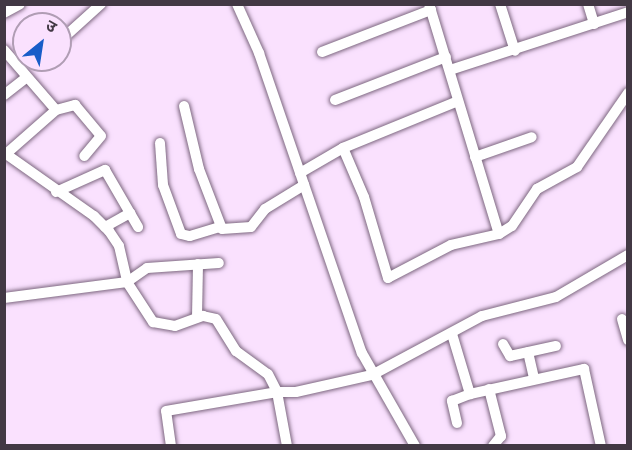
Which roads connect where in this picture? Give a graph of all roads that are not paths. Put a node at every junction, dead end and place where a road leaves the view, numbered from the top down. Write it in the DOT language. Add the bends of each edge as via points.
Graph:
graph roads {
  1 [pos="20,4"];
  2 [pos="101,4"];
  3 [pos="237,4"];
  4 [pos="501,4"];
  5 [pos="588,4"];
  6 [pos="430,7"];
  7 [pos="627,12"];
  8 [pos="4,13"];
  9 [pos="594,24"];
  10 [pos="72,30"];
  11 [pos="4,50"];
  12 [pos="515,51"];
  13 [pos="322,52"];
  14 [pos="446,57"];
  15 [pos="450,70"];
  16 [pos="26,78"];
  17 [pos="627,93"];
  18 [pos="4,95"];
  19 [pos="335,100"];
  20 [pos="458,101"];
  21 [pos="184,106"];
  22 [pos="56,110"];
  23 [pos="532,137"];
  24 [pos="160,143"];
  25 [pos="343,148"];
  26 [pos="84,156"];
  27 [pos="475,158"];
  28 [pos="300,173"];
  29 [pos="304,185"];
  30 [pos="56,192"];
  31 [pos="130,213"];
  32 [pos="105,227"];
  33 [pos="138,227"];
  34 [pos="220,227"];
  35 [pos="499,234"];
  36 [pos="627,255"];
  37 [pos="219,263"];
  38 [pos="198,264"];
  39 [pos="127,282"];
  40 [pos="4,298"];
  41 [pos="197,317"];
  42 [pos="621,319"];
  43 [pos="452,334"];
  44 [pos="627,340"];
  45 [pos="503,344"];
  46 [pos="556,346"];
  47 [pos="528,352"];
  48 [pos="372,375"];
  49 [pos="534,378"];
  50 [pos="489,389"];
  51 [pos="277,392"];
  52 [pos="470,394"];
  53 [pos="456,423"];
  54 [pos="285,445"];
  55 [pos="171,446"];
  56 [pos="415,446"];
  57 [pos="493,446"];
  58 [pos="601,446"];
  1 -- 8 [label="street"];
  2 -- 10 [label="street"];
  3 -- 28 [label="street" via="259,53"];
  4 -- 12 [label="street"];
  5 -- 9 [label="street"];
  6 -- 13 [label="street"];
  6 -- 14 [label="street"];
  7 -- 9 [label="street"];
  9 -- 12 [label="street"];
  11 -- 16 [label="street"];
  12 -- 15 [label="street"];
  14 -- 15 [label="street"];
  14 -- 19 [label="street"];
  15 -- 20 [label="street"];
  16 -- 18 [label="street"];
  16 -- 22 [label="street"];
  17 -- 35 [label="street" via="577,167 537,189 512,226"];
  20 -- 25 [label="street"];
  20 -- 27 [label="street"];
  21 -- 34 [label="street" via="199,169"];
  22 -- 26 [label="street" via="75,105 102,137"];
  22 -- 30 [label="street" via="6,152"];
  23 -- 27 [label="street"];
  24 -- 34 [label="street" via="163,185 181,234 190,236"];
  25 -- 28 [label="street"];
  25 -- 35 [label="street" via="364,197 388,278 451,245"];
  27 -- 35 [label="street"];
  28 -- 29 [label="street"];
  29 -- 34 [label="street" via="265,209 251,227"];
  29 -- 48 [label="street"];
  30 -- 31 [label="street" via="103,170"];
  30 -- 32 [label="street"];
  31 -- 32 [label="street"];
  31 -- 33 [label="street"];
  32 -- 39 [label="street" via="119,246"];
  36 -- 43 [label="street" via="556,297 482,316"];
  37 -- 38 [label="street"];
  38 -- 39 [label="street" via="147,268"];
  38 -- 41 [label="street"];
  39 -- 40 [label="street"];
  39 -- 41 [label="street" via="159,326 175,326"];
  41 -- 51 [label="street" via="216,319 236,351 268,374"];
  42 -- 44 [label="street"];
  43 -- 48 [label="street"];
  43 -- 52 [label="street"];
  45 -- 47 [label="street" via="510,356"];
  46 -- 47 [label="street"];
  47 -- 49 [label="street"];
  48 -- 51 [label="street" via="317,390"];
  48 -- 56 [label="street"];
  49 -- 50 [label="street"];
  49 -- 58 [label="street" via="584,369"];
  50 -- 52 [label="street"];
  50 -- 57 [label="street" via="501,436"];
  51 -- 54 [label="street"];
  51 -- 55 [label="street" via="166,411"];
  52 -- 53 [label="street" via="452,401"];
}
